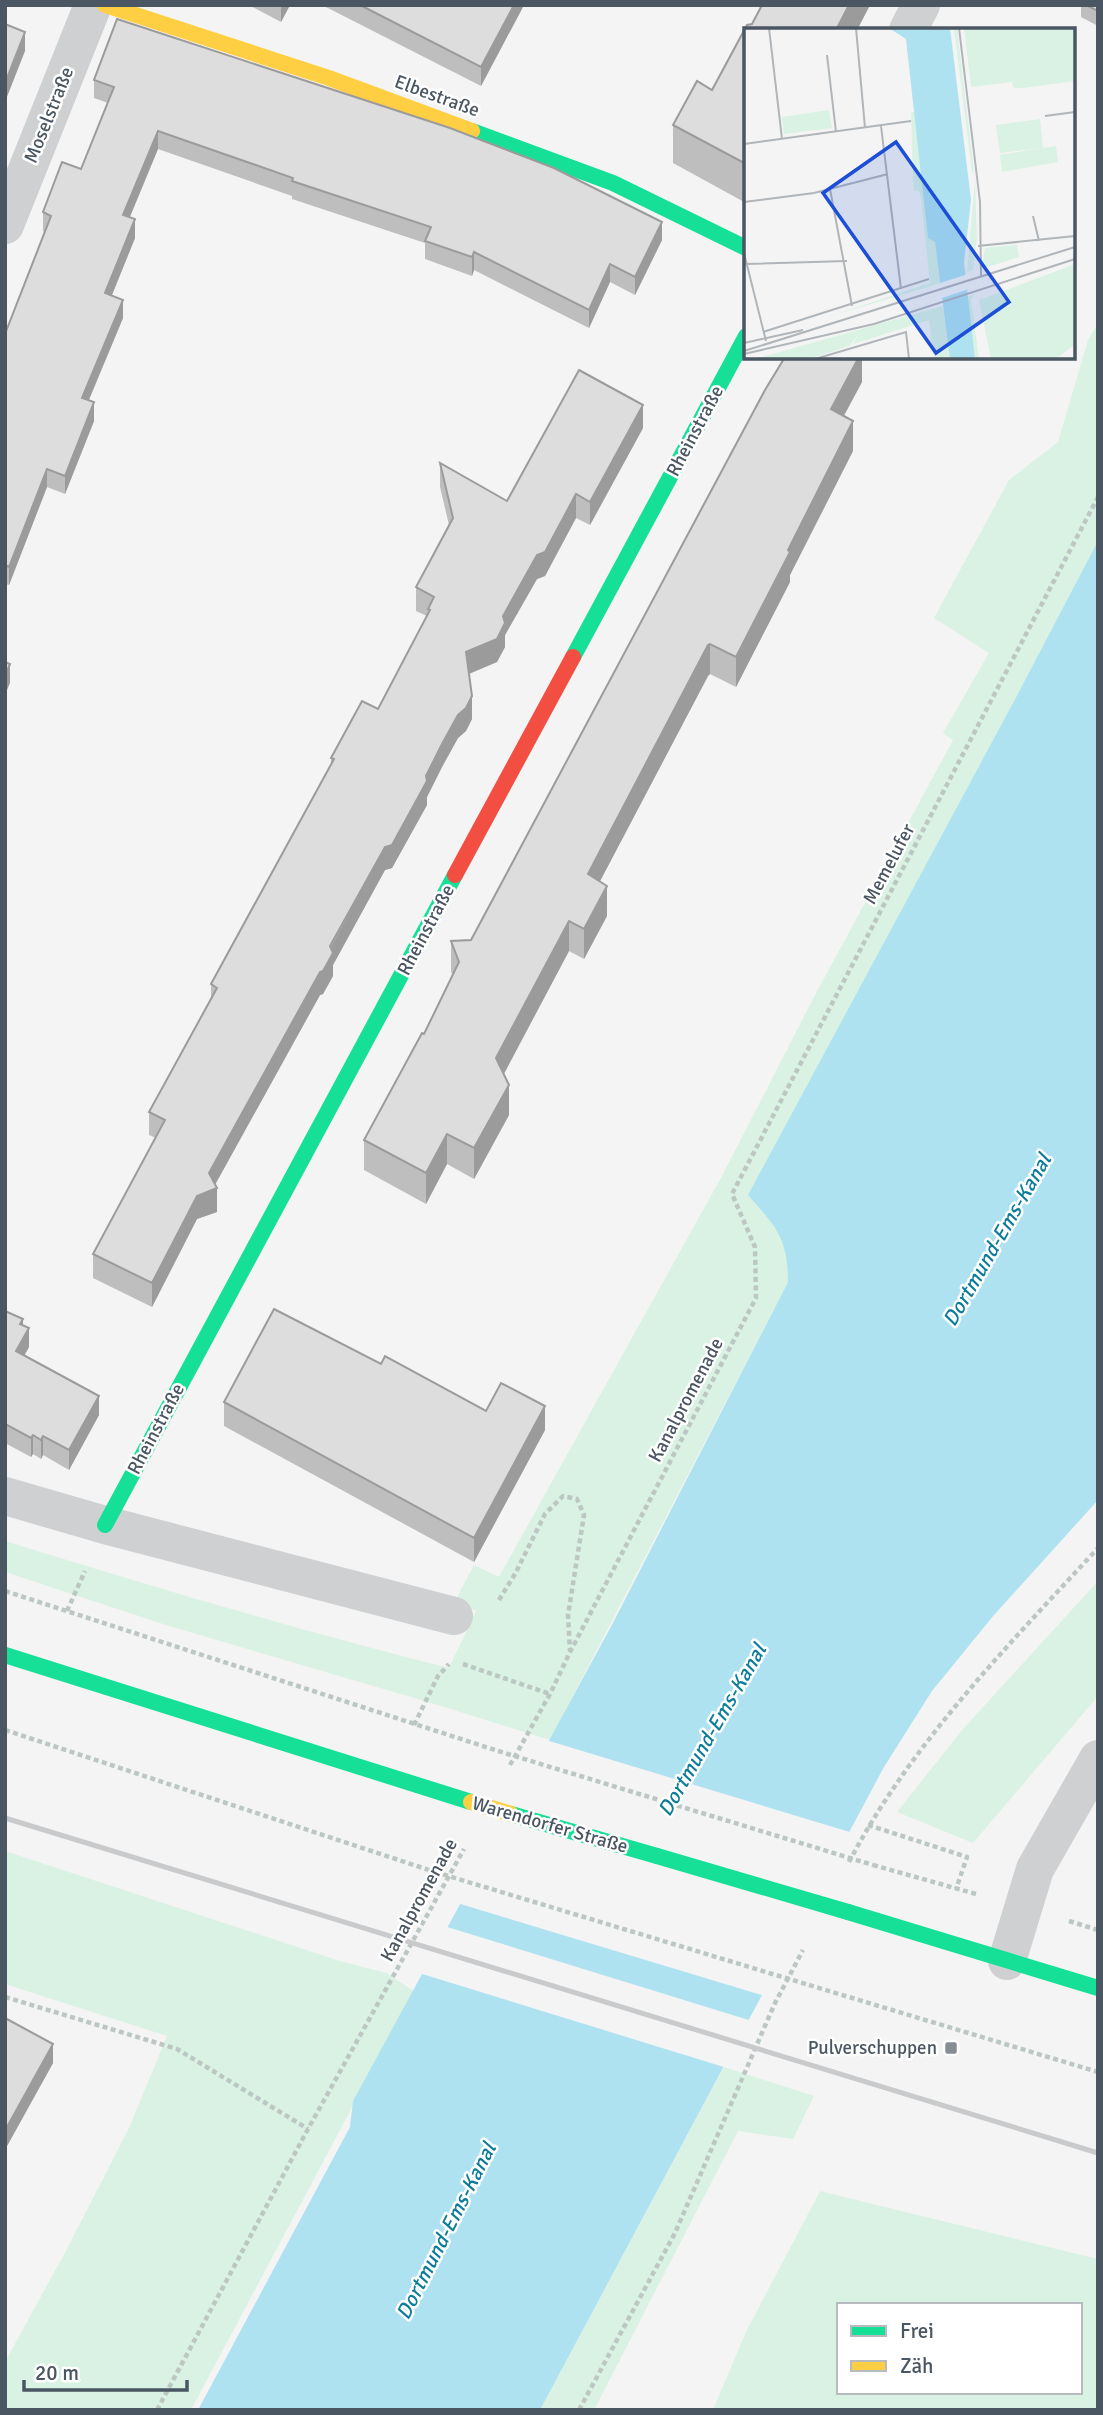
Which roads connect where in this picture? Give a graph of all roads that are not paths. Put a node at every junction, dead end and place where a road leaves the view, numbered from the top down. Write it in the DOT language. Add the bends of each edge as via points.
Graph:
graph roads {
  1 [pos="93,5"];
  2 [pos="105,5"];
  3 [pos="920,5"];
  4 [pos="909,28"];
  5 [pos="5,225"];
  6 [pos="744,247"];
  7 [pos="744,340"];
  8 [pos="5,1496"];
  9 [pos="105,1525"];
  10 [pos="454,1616"];
  11 [pos="5,1655"];
  12 [pos="1098,1759"];
  13 [pos="1007,1961"];
  14 [pos="1098,1987"];
  1 -- 5 [label="street, Moselstraße"];
  2 -- 6 [label="street, Elbestraße" via="329,78 613,183"];
  3 -- 4 [label="street"];
  7 -- 9 [label="street, Rheinstraße"];
  8 -- 9 [label="street"];
  9 -- 10 [label="street"];
  11 -- 13 [label="street, Warendorfer Straße, bridge" via="471,1802"];
  12 -- 13 [label="street" via="1035,1869"];
  13 -- 14 [label="street, Warendorfer Straße"];
}
